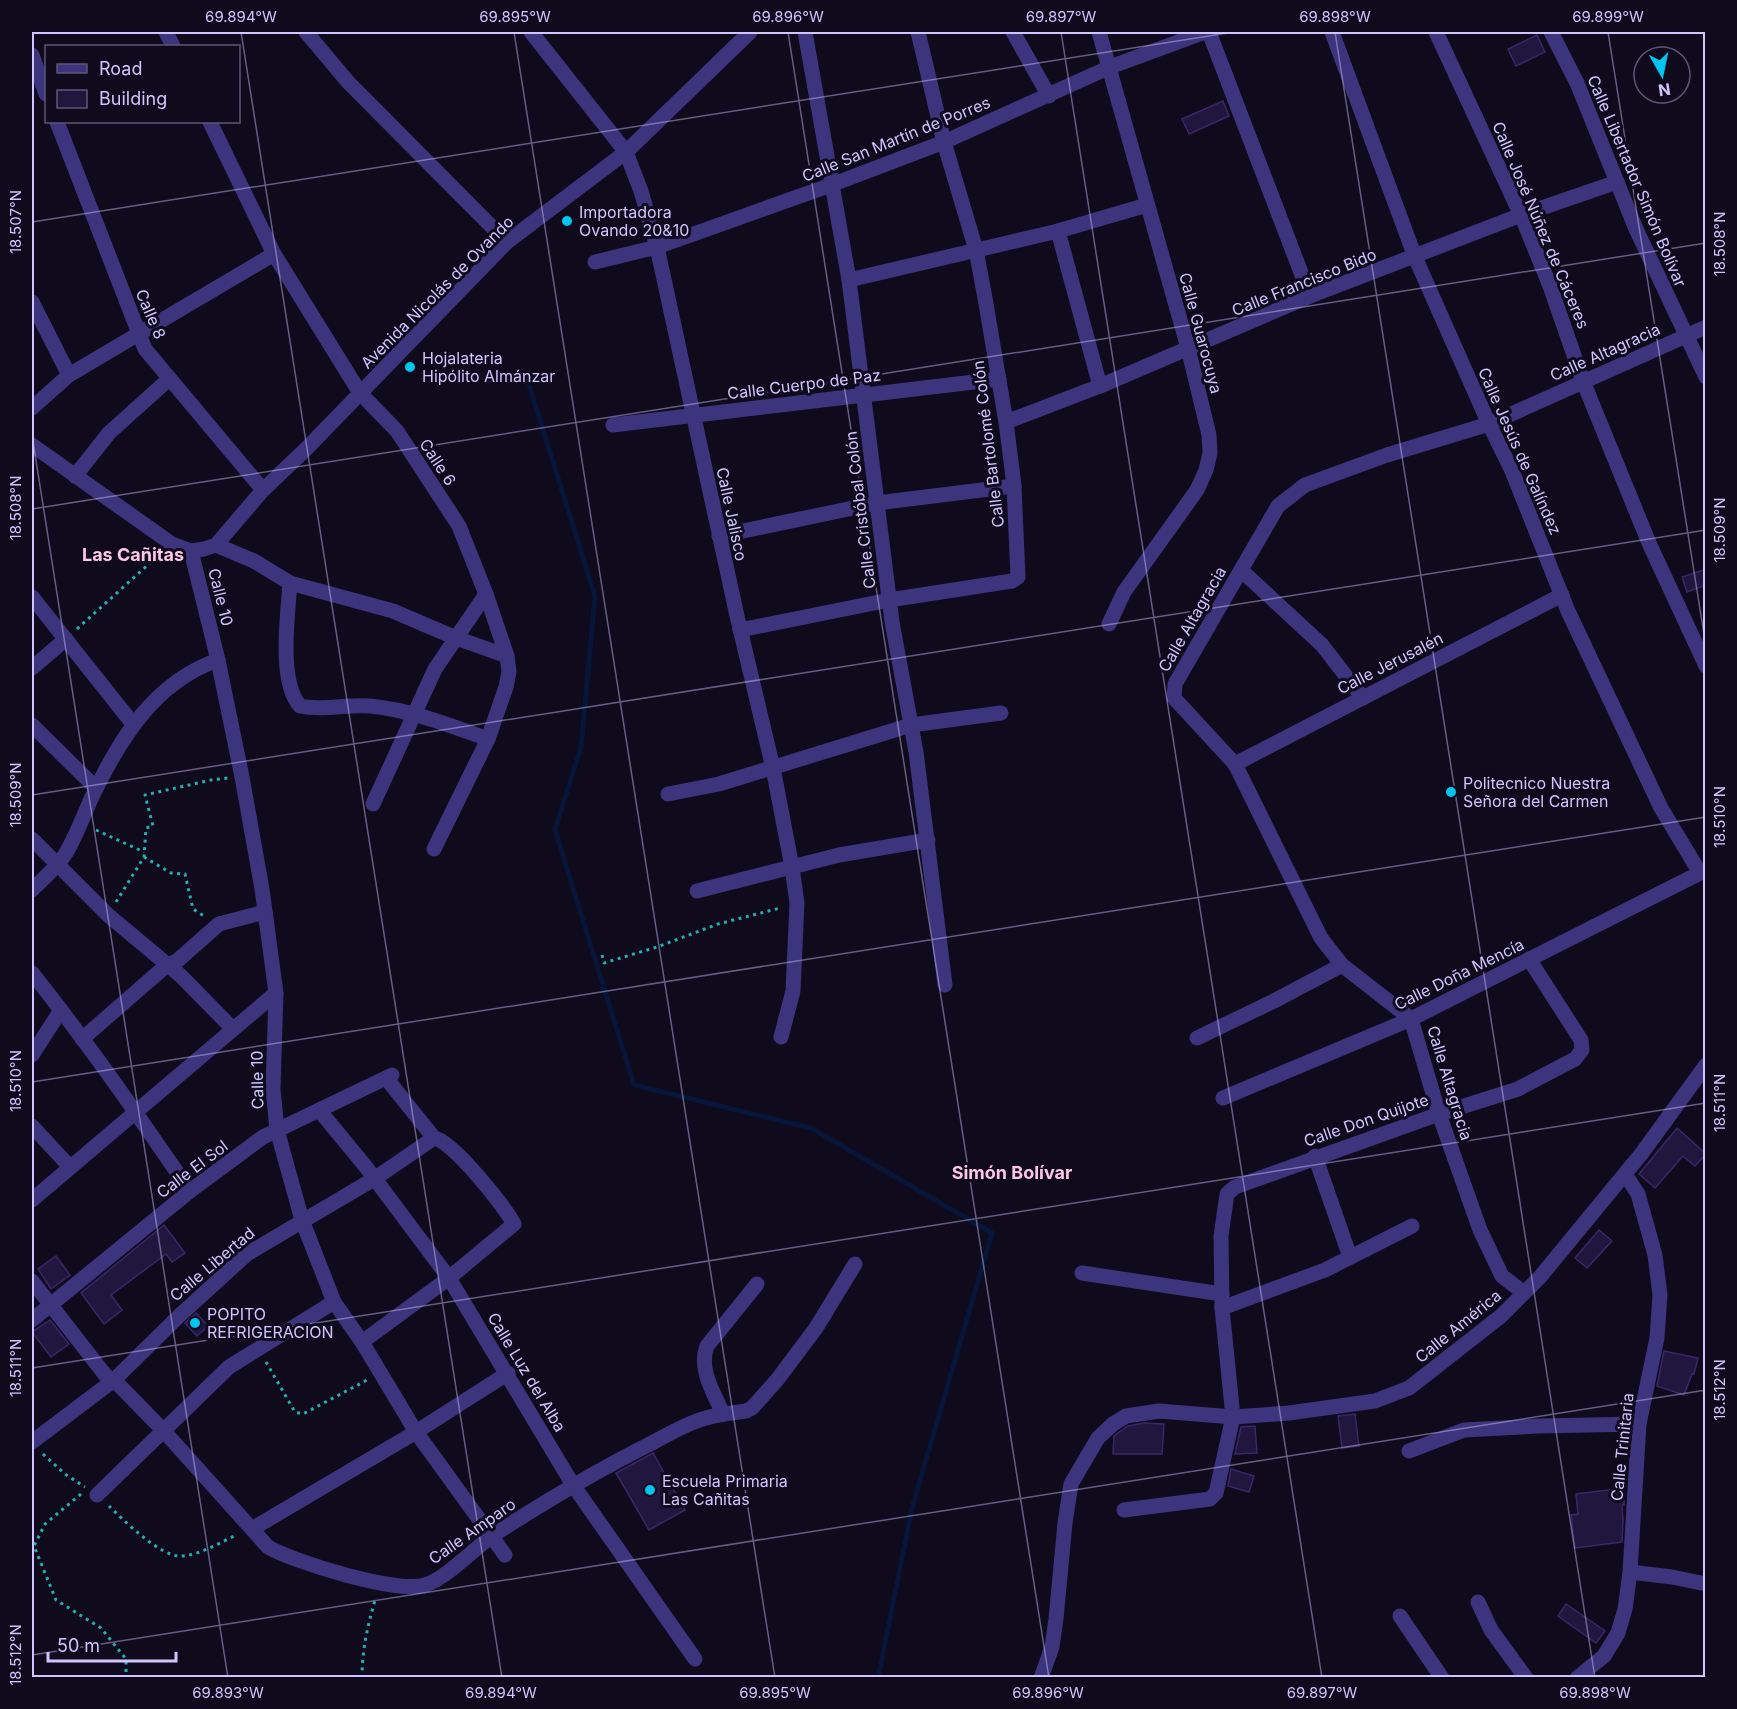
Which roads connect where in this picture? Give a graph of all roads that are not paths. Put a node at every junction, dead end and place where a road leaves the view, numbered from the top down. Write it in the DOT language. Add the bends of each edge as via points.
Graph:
graph roads {
  1 [pos="306,32"];
  2 [pos="531,32"];
  3 [pos="750,32"];
  4 [pos="805,32"];
  5 [pos="918,32"];
  6 [pos="1013,32"];
  7 [pos="1099,32"];
  8 [pos="1207,32"];
  9 [pos="1332,32"];
  10 [pos="1436,32"];
  11 [pos="1551,32"];
  12 [pos="32,55"];
  13 [pos="1110,68"];
  14 [pos="45,91"];
  15 [pos="1049,96"];
  16 [pos="57,123"];
  17 [pos="210,123"];
  18 [pos="944,142"];
  19 [pos="626,152"];
  20 [pos="1617,182"];
  21 [pos="831,185"];
  22 [pos="1147,205"];
  23 [pos="1521,215"];
  24 [pos="1058,231"];
  25 [pos="507,242"];
  26 [pos="657,247"];
  27 [pos="975,250"];
  28 [pos="274,254"];
  29 [pos="1415,257"];
  30 [pos="595,262"];
  31 [pos="849,280"];
  32 [pos="1310,297"];
  33 [pos="32,302"];
  34 [pos="1706,327"];
  35 [pos="138,335"];
  36 [pos="1686,335"];
  37 [pos="1188,348"];
  38 [pos="69,375"];
  39 [pos="1706,377"];
  40 [pos="169,379"];
  41 [pos="999,379"];
  42 [pos="1583,381"];
  43 [pos="1100,386"];
  44 [pos="360,393"];
  45 [pos="864,394"];
  46 [pos="32,408"];
  47 [pos="692,416"];
  48 [pos="1006,422"];
  49 [pos="1489,424"];
  50 [pos="613,425"];
  51 [pos="32,445"];
  52 [pos="75,476"];
  53 [pos="1014,486"];
  54 [pos="263,490"];
  55 [pos="877,503"];
  56 [pos="719,536"];
  57 [pos="216,545"];
  58 [pos="191,550"];
  59 [pos="1241,570"];
  60 [pos="290,583"];
  61 [pos="486,594"];
  62 [pos="1562,595"];
  63 [pos="32,597"];
  64 [pos="889,600"];
  65 [pos="1109,624"];
  66 [pos="740,630"];
  67 [pos="456,638"];
  68 [pos="66,639"];
  69 [pos="507,656"];
  70 [pos="218,660"];
  71 [pos="1706,666"];
  72 [pos="32,668"];
  73 [pos="1363,698"];
  74 [pos="415,713"];
  75 [pos="1001,714"];
  76 [pos="133,724"];
  77 [pos="32,725"];
  78 [pos="911,725"];
  79 [pos="488,739"];
  80 [pos="1235,764"];
  81 [pos="773,768"];
  82 [pos="96,788"];
  83 [pos="668,794"];
  84 [pos="373,804"];
  85 [pos="32,839"];
  86 [pos="928,840"];
  87 [pos="434,849"];
  88 [pos="57,865"];
  89 [pos="792,867"];
  90 [pos="1702,871"];
  91 [pos="32,890"];
  92 [pos="697,891"];
  93 [pos="265,912"];
  94 [pos="1529,959"];
  95 [pos="167,965"];
  96 [pos="1342,965"];
  97 [pos="32,973"];
  98 [pos="945,986"];
  99 [pos="276,993"];
  100 [pos="61,1010"];
  101 [pos="1411,1019"];
  102 [pos="233,1029"];
  103 [pos="781,1037"];
  104 [pos="1197,1038"];
  105 [pos="82,1039"];
  106 [pos="32,1055"];
  107 [pos="1706,1065"];
  108 [pos="1223,1098"];
  109 [pos="319,1110"];
  110 [pos="136,1112"];
  111 [pos="1439,1114"];
  112 [pos="32,1126"];
  113 [pos="277,1130"];
  114 [pos="434,1138"];
  115 [pos="1315,1156"];
  116 [pos="70,1167"];
  117 [pos="1625,1174"];
  118 [pos="374,1179"];
  119 [pos="190,1191"];
  120 [pos="32,1200"];
  121 [pos="302,1220"];
  122 [pos="1412,1226"];
  123 [pos="1350,1257"];
  124 [pos="855,1264"];
  125 [pos="1082,1273"];
  126 [pos="449,1278"];
  127 [pos="32,1281"];
  128 [pos="757,1284"];
  129 [pos="1524,1293"];
  130 [pos="1222,1301"];
  131 [pos="334,1302"];
  132 [pos="50,1304"];
  133 [pos="32,1320"];
  134 [pos="362,1342"];
  135 [pos="508,1373"];
  136 [pos="114,1380"];
  137 [pos="723,1414"];
  138 [pos="1233,1417"];
  139 [pos="1640,1424"];
  140 [pos="162,1430"];
  141 [pos="416,1432"];
  142 [pos="36,1446"];
  143 [pos="1409,1451"];
  144 [pos="573,1485"];
  145 [pos="97,1495"];
  146 [pos="1124,1510"];
  147 [pos="252,1528"];
  148 [pos="492,1536"];
  149 [pos="505,1555"];
  150 [pos="1630,1572"];
  151 [pos="1706,1584"];
  152 [pos="1478,1602"];
  153 [pos="1400,1616"];
  154 [pos="695,1659"];
  155 [pos="1041,1677"];
  156 [pos="1443,1677"];
  157 [pos="1526,1677"];
  158 [pos="1577,1677"];
  1 -- 25 [label="street" via="348,82"];
  2 -- 19 [label="street, Calle Jalisco"];
  3 -- 19 [label="street, Avenida Nicolás de Ovando"];
  4 -- 21 [label="street, Calle Cristóbal Colón"];
  5 -- 18 [label="street, Calle Bartolomé Colón"];
  6 -- 15 [label="street"];
  7 -- 13 [label="street, Calle Guarocuya"];
  8 -- 13 [label="street, Calle San Martín de Porres"];
  8 -- 32 [label="street"];
  9 -- 29 [label="street, Calle Jesús de Galíndez"];
  10 -- 23 [label="street, Calle José Núñez de Cáceres"];
  11 -- 20 [label="street, Calle Libertador Simón Bolívar" via="1577,83"];
  12 -- 14 [label="street"];
  13 -- 15 [label="street, Calle San Martín de Porres"];
  13 -- 22 [label="street, Calle Guarocuya"];
  15 -- 18 [label="street, Calle San Martín de Porres"];
  16 -- 35 [label="street, Calle 8"];
  17 -- 28 [label="street, Calle 6"];
  18 -- 21 [label="street, Calle San Martín de Porres"];
  18 -- 27 [label="street, Calle Bartolomé Colón"];
  19 -- 25 [label="street, Avenida Nicolás de Ovando"];
  19 -- 26 [label="street, Calle Jalisco"];
  20 -- 23 [label="street, Calle Francisco Bido"];
  20 -- 36 [label="street, Calle Libertador Simón Bolívar"];
  21 -- 26 [label="street, Calle San Martín de Porres"];
  21 -- 31 [label="street, Calle Cristóbal Colón"];
  22 -- 24 [label="street"];
  22 -- 37 [label="street, Calle Guarocuya"];
  23 -- 29 [label="street, Calle Francisco Bido"];
  23 -- 42 [label="street, Calle José Núñez de Cáceres"];
  24 -- 27 [label="street"];
  24 -- 43 [label="street"];
  25 -- 44 [label="street, Avenida Nicolás de Ovando"];
  26 -- 30 [label="street, Calle San Martín de Porres"];
  26 -- 47 [label="street, Calle Jalisco"];
  27 -- 31 [label="street"];
  27 -- 41 [label="street, Calle Bartolomé Colón"];
  28 -- 35 [label="street"];
  28 -- 44 [label="street, Calle 6"];
  29 -- 32 [label="street, Calle Francisco Bido"];
  29 -- 49 [label="street, Calle Jesús de Galíndez"];
  31 -- 45 [label="street, Calle Cristóbal Colón"];
  32 -- 37 [label="street, Calle Francisco Bido"];
  33 -- 38 [label="street"];
  34 -- 36 [label="street, Calle Altagracia"];
  35 -- 38 [label="street"];
  35 -- 40 [label="street, Calle 8"];
  36 -- 39 [label="street, Calle Libertador Simón Bolívar"];
  36 -- 42 [label="street, Calle Altagracia"];
  37 -- 43 [label="street, Calle Francisco Bido"];
  37 -- 65 [label="street, Calle Guarocuya" via="1209,435 1206,470 1197,490 1124,592"];
  38 -- 46 [label="street"];
  40 -- 52 [label="street" via="109,433"];
  40 -- 54 [label="street, Calle 8"];
  41 -- 45 [label="street, Calle Cuerpo de Paz"];
  41 -- 48 [label="street, Calle Bartolomé Colón"];
  42 -- 49 [label="street, Calle Altagracia"];
  42 -- 71 [label="street, Calle José Núñez de Cáceres" via="1649,543"];
  43 -- 48 [label="street, Calle Francisco Bido"];
  44 -- 54 [label="street, Avenida Nicolás de Ovando"];
  44 -- 61 [label="street, Calle 6" via="397,431 459,526"];
  45 -- 47 [label="street, Calle Cuerpo de Paz"];
  45 -- 55 [label="street, Calle Cristóbal Colón"];
  47 -- 50 [label="street, Calle Cuerpo de Paz"];
  47 -- 56 [label="street, Calle Jalisco"];
  48 -- 53 [label="street, Calle Bartolomé Colón"];
  49 -- 59 [label="street, Calle Altagracia" via="1305,484 1278,506"];
  49 -- 62 [label="street, Calle Jesús de Galíndez"];
  51 -- 52 [label="street, Calle 10"];
  52 -- 58 [label="street, Calle 10" via="172,544"];
  53 -- 55 [label="street"];
  53 -- 64 [label="street, Calle Bartolomé Colón" via="1018,577"];
  54 -- 57 [label="street, Avenida Nicolás de Ovando"];
  55 -- 56 [label="street"];
  55 -- 64 [label="street, Calle Cristóbal Colón"];
  56 -- 66 [label="street, Calle Jalisco"];
  57 -- 58 [label="street, Calle 10"];
  57 -- 60 [label="street" via="254,561"];
  58 -- 70 [label="street, Calle 10"];
  59 -- 73 [label="street" via="1322,645"];
  59 -- 80 [label="street, Calle Altagracia" via="1173,691 1174,698"];
  60 -- 67 [label="street" via="393,611"];
  60 -- 74 [label="street" via="285,642 291,691 300,706 350,705"];
  61 -- 67 [label="street"];
  61 -- 69 [label="street, Calle 6"];
  62 -- 73 [label="street, Calle Jerusalén"];
  62 -- 90 [label="street, Calle Jesús de Galíndez" via="1660,808"];
  63 -- 68 [label="street"];
  64 -- 66 [label="street, Calle Bartolomé Colón"];
  64 -- 78 [label="street, Calle Cristóbal Colón"];
  66 -- 81 [label="street, Calle Jalisco"];
  67 -- 69 [label="street"];
  67 -- 74 [label="street" via="435,669"];
  68 -- 72 [label="street"];
  68 -- 76 [label="street"];
  69 -- 79 [label="street, Calle 6" via="506,687"];
  70 -- 76 [label="street" via="168,687"];
  70 -- 93 [label="street, Calle 10"];
  73 -- 80 [label="street, Calle Jerusalén"];
  74 -- 79 [label="street"];
  74 -- 84 [label="street"];
  75 -- 78 [label="street"];
  76 -- 82 [label="street"];
  77 -- 82 [label="street"];
  78 -- 81 [label="street"];
  78 -- 86 [label="street, Calle Cristóbal Colón"];
  79 -- 87 [label="street, Calle 6"];
  80 -- 96 [label="street, Calle Altagracia" via="1321,938"];
  81 -- 83 [label="street"];
  81 -- 89 [label="street, Calle Jalisco"];
  82 -- 88 [label="street"];
  85 -- 88 [label="street"];
  86 -- 89 [label="street"];
  86 -- 98 [label="street, Calle Cristóbal Colón"];
  88 -- 91 [label="street"];
  88 -- 95 [label="street"];
  89 -- 92 [label="street"];
  89 -- 103 [label="street, Calle Jalisco" via="796,903 793,991"];
  90 -- 94 [label="street, Calle Doña Mencía"];
  93 -- 95 [label="street" via="219,924 177,961"];
  93 -- 99 [label="street, Calle 10"];
  94 -- 101 [label="street, Calle Doña Mencía"];
  94 -- 111 [label="street, Calle Don Quijote" via="1581,1040 1582,1050 1575,1059 1518,1089"];
  95 -- 102 [label="street"];
  95 -- 105 [label="street"];
  96 -- 101 [label="street, Calle Altagracia"];
  96 -- 104 [label="street"];
  97 -- 100 [label="street"];
  99 -- 102 [label="street"];
  99 -- 113 [label="street, Calle 10" via="273,1089"];
  100 -- 105 [label="street"];
  100 -- 106 [label="street"];
  101 -- 108 [label="street, Calle Doña Mencía"];
  101 -- 111 [label="street, Calle Altagracia"];
  102 -- 110 [label="street"];
  105 -- 110 [label="street"];
  107 -- 117 [label="street, Calle América"];
  109 -- 113 [label="street, Calle El Sol"];
  109 -- 114 [label="street, Calle El Sol" via="389,1077"];
  109 -- 118 [label="street, Calle Luz del Alba"];
  110 -- 116 [label="street"];
  110 -- 119 [label="street"];
  111 -- 115 [label="street, Calle Don Quijote"];
  111 -- 129 [label="street, Calle Altagracia" via="1493,1258 1502,1276"];
  112 -- 116 [label="street"];
  113 -- 119 [label="street, Calle El Sol"];
  113 -- 121 [label="street, Calle 10"];
  114 -- 118 [label="street, Calle Libertad"];
  114 -- 126 [label="street" via="464,1160 514,1222 514,1226"];
  115 -- 123 [label="street"];
  115 -- 130 [label="street, Calle Don Quijote" via="1235,1187 1227,1194 1221,1236"];
  116 -- 120 [label="street"];
  117 -- 129 [label="street, Calle América"];
  117 -- 139 [label="street, Calle Trinitaria" via="1638,1194 1646,1218 1660,1295 1657,1338"];
  118 -- 121 [label="street, Calle Libertad"];
  118 -- 126 [label="street, Calle Luz del Alba"];
  119 -- 132 [label="street, Calle El Sol"];
  121 -- 131 [label="street, Calle 10"];
  121 -- 136 [label="street, Calle Libertad" via="247,1254"];
  122 -- 123 [label="street"];
  123 -- 130 [label="street" via="1325,1270"];
  124 -- 137 [label="street, Calle Amparo" via="816,1328 765,1394 746,1411"];
  125 -- 130 [label="street"];
  126 -- 134 [label="street"];
  126 -- 135 [label="street, Calle Luz del Alba"];
  127 -- 132 [label="street, Calle Amparo"];
  128 -- 137 [label="street" via="703,1356"];
  129 -- 138 [label="street, Calle América" via="1501,1316 1409,1388 1375,1401"];
  130 -- 138 [label="street"];
  131 -- 134 [label="street, Calle 10"];
  131 -- 140 [label="street" via="229,1367"];
  132 -- 133 [label="street, Calle El Sol"];
  132 -- 136 [label="street, Calle Amparo" via="106,1376"];
  134 -- 141 [label="street, Calle 10"];
  135 -- 141 [label="street"];
  135 -- 144 [label="street, Calle Luz del Alba"];
  136 -- 140 [label="street, Calle Amparo"];
  136 -- 142 [label="street, Calle Libertad"];
  137 -- 144 [label="street, Calle Amparo" via="680,1429"];
  138 -- 146 [label="street" via="1214,1497"];
  138 -- 155 [label="street, Calle América" via="1166,1411 1126,1416 1098,1438 1071,1484 1052,1647"];
  139 -- 143 [label="street" via="1464,1430"];
  139 -- 150 [label="street, Calle Trinitaria"];
  140 -- 145 [label="street"];
  140 -- 147 [label="street, Calle Amparo"];
  141 -- 147 [label="street"];
  141 -- 148 [label="street, Calle 10"];
  144 -- 148 [label="street, Calle Amparo"];
  144 -- 154 [label="street, Calle Luz del Alba"];
  147 -- 148 [label="street, Calle Amparo" via="282,1556 380,1583 410,1587 426,1585 441,1576"];
  148 -- 149 [label="street, Calle 10"];
  150 -- 151 [label="street"];
  150 -- 158 [label="street, Calle Trinitaria" via="1618,1633 1604,1656"];
  152 -- 157 [label="street" via="1491,1630"];
  153 -- 156 [label="street"];
}
